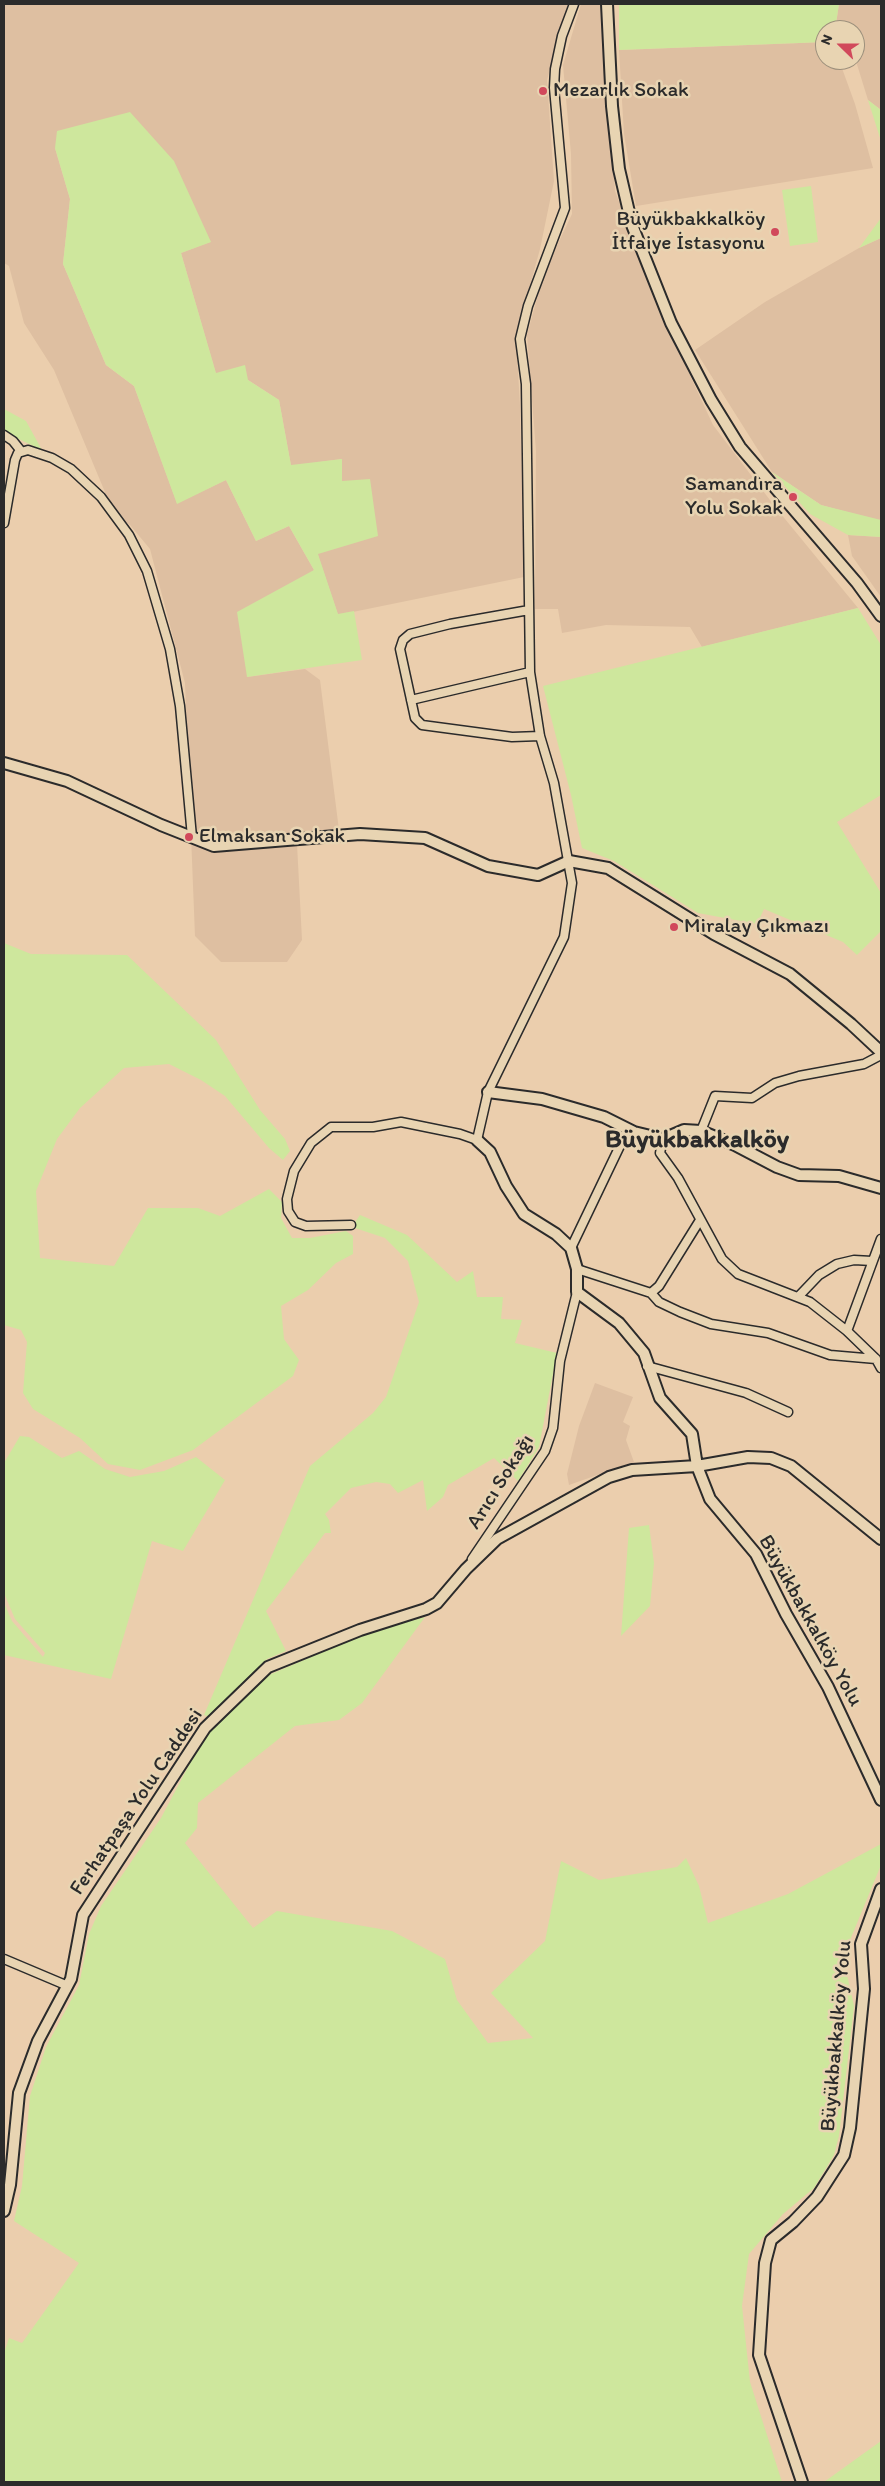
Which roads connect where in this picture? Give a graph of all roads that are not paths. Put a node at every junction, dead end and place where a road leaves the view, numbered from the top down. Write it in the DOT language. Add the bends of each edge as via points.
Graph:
graph roads {
  1 [pos="574,4"];
  2 [pos="607,4"];
  3 [pos="4,435"];
  4 [pos="21,451"];
  5 [pos="4,524"];
  6 [pos="529,610"];
  7 [pos="881,616"];
  8 [pos="530,672"];
  9 [pos="411,700"];
  10 [pos="540,736"];
  11 [pos="4,763"];
  12 [pos="192,837"];
  13 [pos="569,861"];
  14 [pos="881,1053"];
  15 [pos="488,1092"];
  16 [pos="628,1129"];
  17 [pos="701,1131"];
  18 [pos="663,1139"];
  19 [pos="476,1140"];
  20 [pos="881,1188"];
  21 [pos="700,1220"];
  22 [pos="351,1225"];
  23 [pos="881,1239"];
  24 [pos="571,1248"];
  25 [pos="872,1261"];
  26 [pos="577,1269"];
  27 [pos="577,1292"];
  28 [pos="651,1294"];
  29 [pos="798,1297"];
  30 [pos="846,1331"];
  31 [pos="876,1359"];
  32 [pos="648,1366"];
  33 [pos="881,1368"];
  34 [pos="788,1412"];
  35 [pos="697,1466"];
  36 [pos="881,1539"];
  37 [pos="466,1569"];
  38 [pos="881,1800"];
  39 [pos="881,1889"];
  40 [pos="4,1960"];
  41 [pos="68,1986"];
  42 [pos="4,2212"];
  43 [pos="802,2482"];
  1 -- 6 [label="street" via="562,36 554,88 566,208 528,306 520,339 526,384"];
  2 -- 7 [label="main road" via="619,169 632,225 671,323 740,447 857,583"];
  3 -- 4 [label="street" via="13,440"];
  4 -- 5 [label="street" via="15,460"];
  4 -- 12 [label="street" via="28,450 52,458 80,477 112,509 142,559 164,623 176,677"];
  6 -- 8 [label="street"];
  6 -- 9 [label="street" via="410,634 400,649"];
  8 -- 9 [label="street"];
  8 -- 10 [label="street"];
  9 -- 10 [label="street" via="415,718 425,726 512,737"];
  10 -- 13 [label="street" via="554,783"];
  11 -- 12 [label="main road" via="67,781"];
  12 -- 13 [label="main road" via="214,846 360,834 425,838 488,866 538,875"];
  13 -- 14 [label="main road" via="608,868 714,934 790,974"];
  13 -- 15 [label="street" via="572,883 564,937"];
  14 -- 17 [label="street" via="864,1064 799,1076 775,1084 752,1098 715,1096"];
  15 -- 16 [label="main road" via="542,1099 604,1117"];
  15 -- 19 [label="street"];
  16 -- 18 [label="main road"];
  16 -- 24 [label="street"];
  17 -- 18 [label="main road" via="684,1130"];
  17 -- 20 [label="main road" via="799,1175 839,1176"];
  18 -- 21 [label="street" via="660,1153 678,1178"];
  19 -- 22 [label="street" via="401,1122 372,1127 331,1128 311,1143 294,1171 287,1199 288,1211 295,1222 306,1226"];
  19 -- 24 [label="main road" via="490,1152 524,1214 556,1234"];
  21 -- 28 [label="street"];
  21 -- 29 [label="street" via="722,1258 738,1274"];
  23 -- 25 [label="street"];
  24 -- 26 [label="main road"];
  25 -- 29 [label="street" via="854,1260 837,1264 819,1275"];
  25 -- 30 [label="street"];
  26 -- 27 [label="main road"];
  26 -- 28 [label="street"];
  27 -- 32 [label="main road, Büyükbakkalköy Yolu" via="619,1323 644,1353"];
  27 -- 37 [label="street, Arıcı Sokağı" via="560,1361 553,1428 545,1451"];
  28 -- 31 [label="street" via="659,1302 711,1324 768,1333 830,1355"];
  29 -- 30 [label="street" via="810,1302"];
  30 -- 31 [label="street"];
  31 -- 33 [label="street"];
  32 -- 34 [label="street" via="746,1393"];
  32 -- 35 [label="main road, Büyükbakkalköy Yolu" via="660,1398 692,1434"];
  35 -- 36 [label="main road, Ferhatpaşa Yolu Caddesi" via="748,1457 771,1458 791,1466"];
  35 -- 37 [label="main road, Ferhatpaşa Yolu Caddesi" via="632,1470 609,1477 497,1539"];
  35 -- 38 [label="main road, Büyükbakkalköy Yolu" via="710,1499 756,1554 828,1687"];
  37 -- 41 [label="main road, Ferhatpaşa Yolu Caddesi" via="437,1603 426,1609 360,1630 268,1667 205,1728 83,1915"];
  39 -- 43 [label="main road, Büyükbakkalköy Yolu" via="860,1944 864,1989 850,2128 844,2155 817,2197 771,2240 764,2263 759,2355"];
  40 -- 41 [label="street"];
  41 -- 42 [label="main road, Ferhatpaşa Yolu Caddesi" via="38,2041 19,2093 10,2185"];
}
